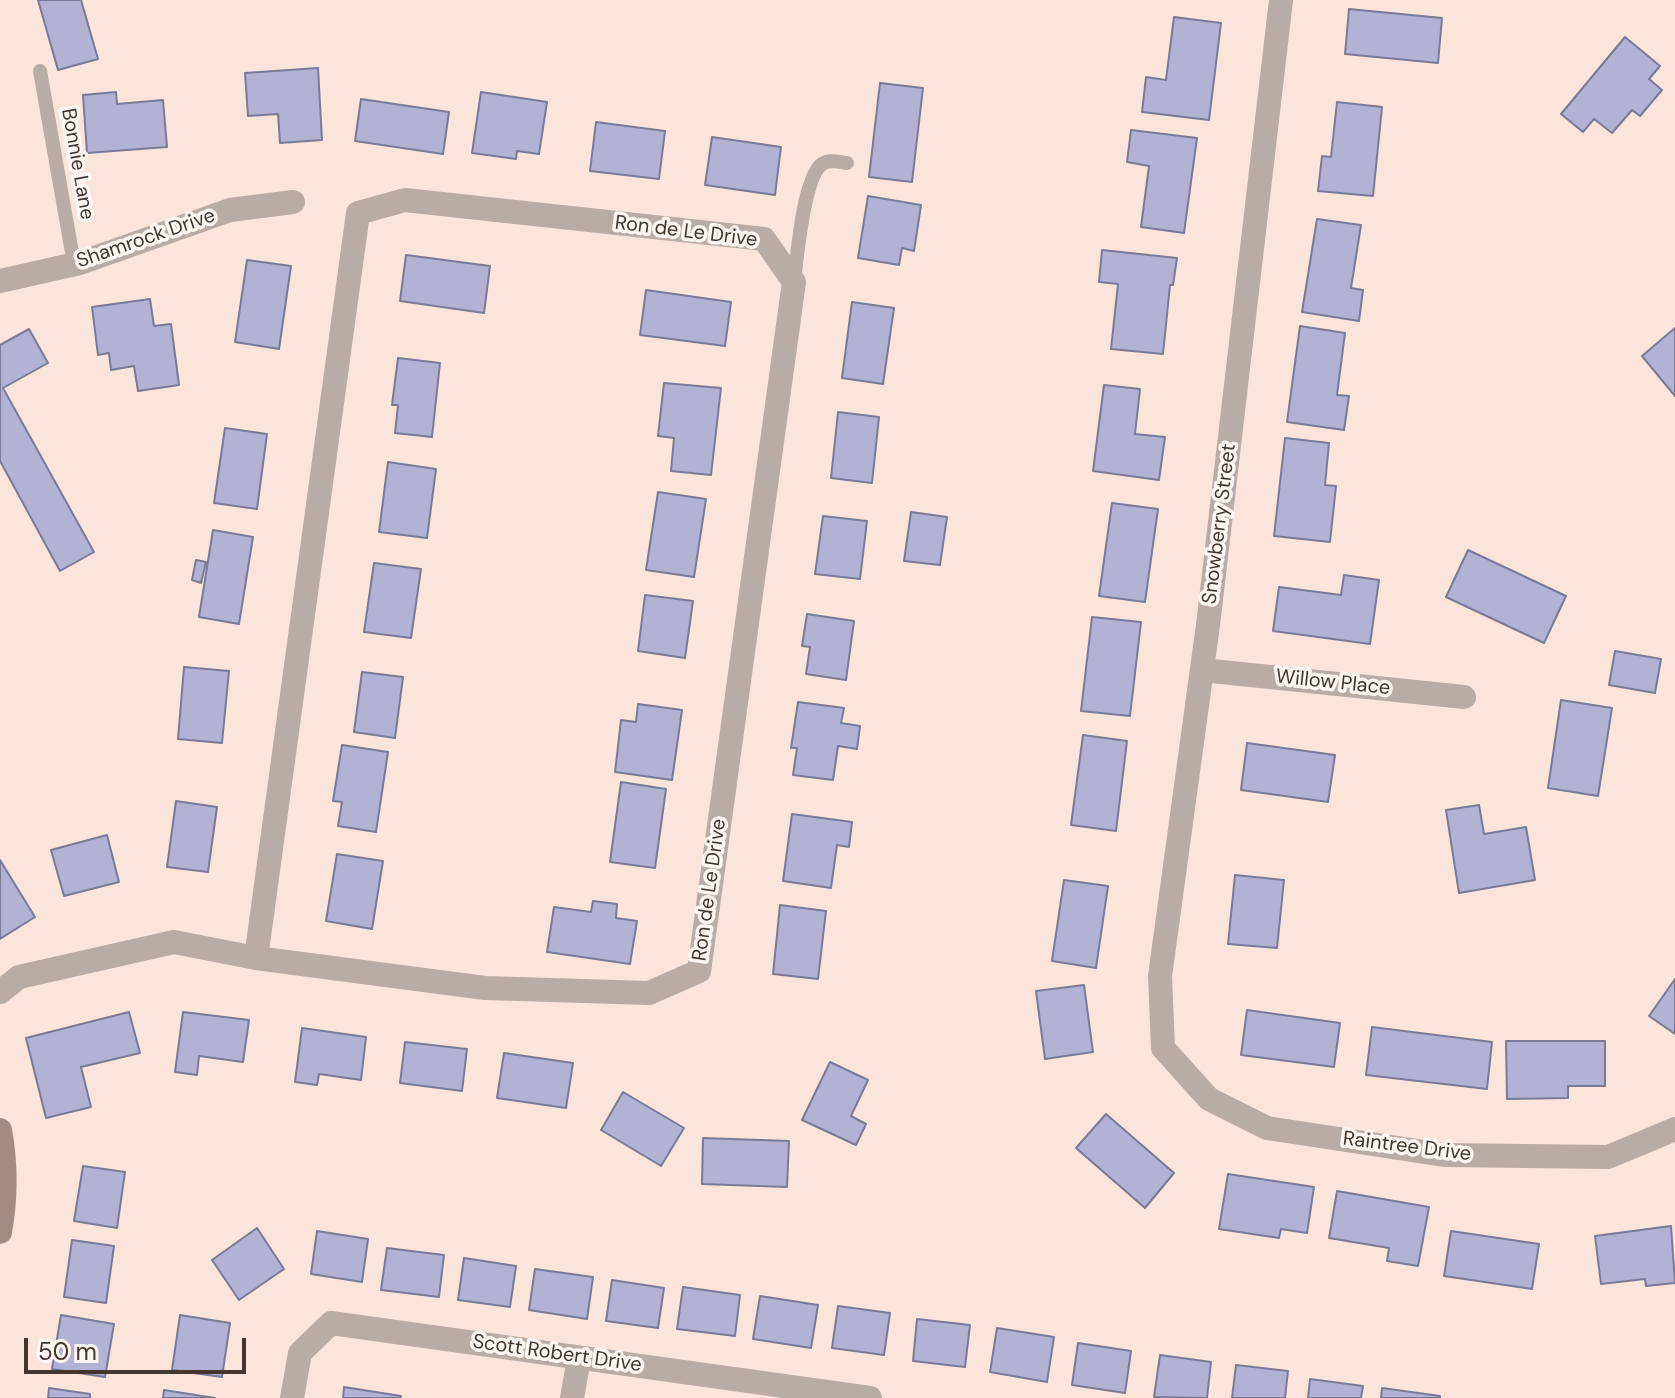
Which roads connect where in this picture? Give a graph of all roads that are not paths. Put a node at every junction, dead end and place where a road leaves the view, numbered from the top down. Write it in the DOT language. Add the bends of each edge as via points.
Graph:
graph roads {
  1 [pos="1281,0"];
  2 [pos="40,71"];
  3 [pos="847,163"];
  4 [pos="293,202"];
  5 [pos="74,264"];
  6 [pos="0,281"];
  7 [pos="794,282"];
  8 [pos="1202,670"];
  9 [pos="1464,697"];
  10 [pos="256,958"];
  11 [pos="0,992"];
  12 [pos="1163,1048"];
  13 [pos="1675,1129"];
  14 [pos="0,1130"];
  15 [pos="0,1232"];
  16 [pos="579,1358"];
  17 [pos="292,1398"];
  18 [pos="572,1398"];
  19 [pos="870,1398"];
  1 -- 8 [label="street, Snowberry Street"];
  2 -- 5 [label="lane, Bonnie Lane"];
  3 -- 7 [label="lane" via="828,161 815,173 801,222"];
  4 -- 5 [label="street, Shamrock Drive" via="230,210"];
  5 -- 6 [label="street, Shamrock Drive"];
  7 -- 10 [label="street, Ron de Le Drive" via="699,971 649,993 634,993 485,988"];
  7 -- 10 [label="street, Ron de Le Drive" via="764,239 405,200 358,213"];
  8 -- 9 [label="street, Willow Place"];
  8 -- 12 [label="street, Snowberry Street" via="1160,976"];
  10 -- 11 [label="street, Ron de Le Drive" via="174,942 19,977"];
  12 -- 13 [label="street, Raintree Drive" via="1209,1099 1267,1128 1444,1155 1608,1157"];
  14 -- 15 [label="street"];
  16 -- 17 [label="street, Scott Robert Drive" via="331,1323 300,1353"];
  16 -- 18 [label="street"];
  16 -- 19 [label="street, Scott Robert Drive"];
}
